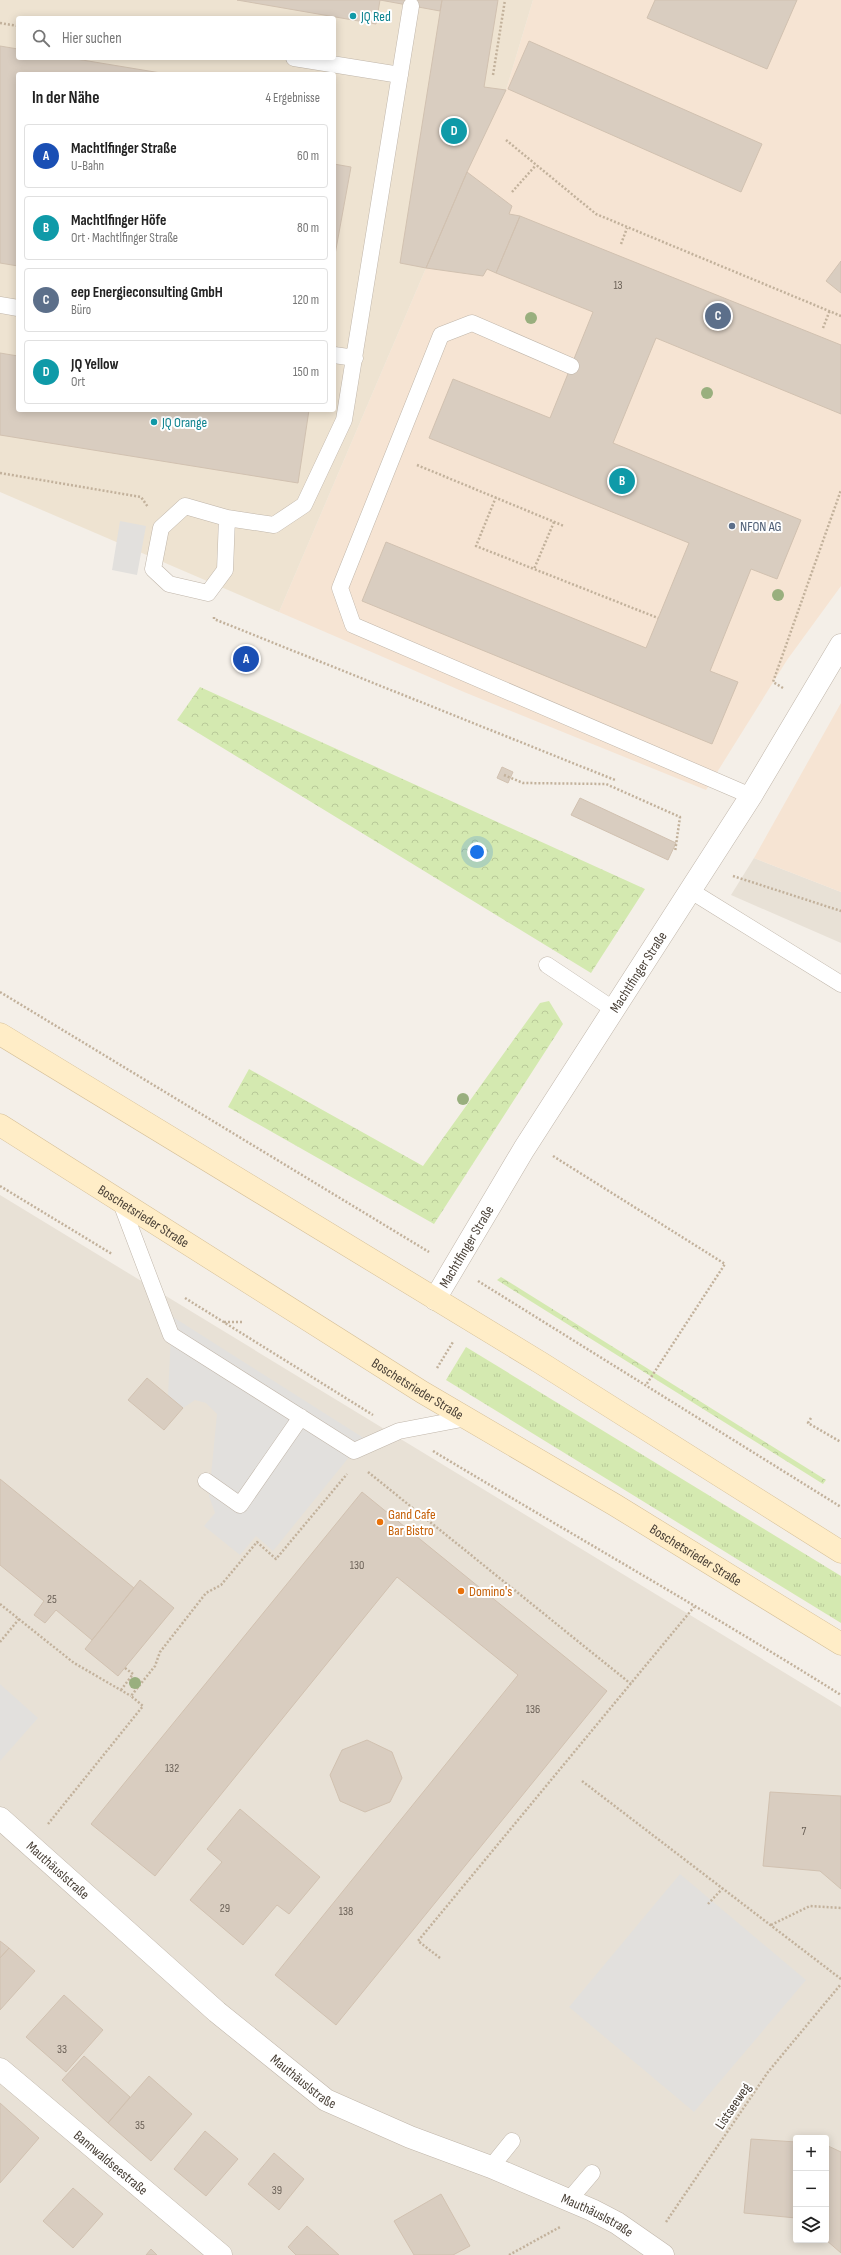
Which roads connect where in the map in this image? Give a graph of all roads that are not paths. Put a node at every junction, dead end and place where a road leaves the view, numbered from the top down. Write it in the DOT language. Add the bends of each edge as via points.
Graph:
graph roads {
  1 [pos="411,6"];
  2 [pos="306,60"];
  3 [pos="400,75"];
  4 [pos="0,305"];
  5 [pos="16,308"];
  6 [pos="336,355"];
  7 [pos="355,358"];
  8 [pos="571,366"];
  9 [pos="226,518"];
  10 [pos="841,645"];
  11 [pos="751,796"];
  12 [pos="691,891"];
  13 [pos="546,965"];
  14 [pos="815,968"];
  15 [pos="841,969"];
  16 [pos="841,984"];
  17 [pos="613,1009"];
  18 [pos="0,1034"];
  19 [pos="0,1125"];
  20 [pos="121,1203"];
  21 [pos="435,1299"];
  22 [pos="301,1417"];
  23 [pos="467,1418"];
  24 [pos="206,1481"];
  25 [pos="841,1552"];
  26 [pos="841,1644"];
  27 [pos="0,1818"];
  28 [pos="0,2069"];
  29 [pos="512,2141"];
  30 [pos="491,2168"];
  31 [pos="592,2173"];
  32 [pos="569,2200"];
  33 [pos="656,2250"];
  34 [pos="221,2255"];
  1 -- 3 [label="lane"];
  2 -- 3 [label="lane"];
  3 -- 7 [label="lane"];
  4 -- 5 [label="lane"];
  6 -- 7 [label="lane"];
  7 -- 9 [label="lane" via="344,420 304,505 274,526"];
  8 -- 11 [label="lane" via="472,323 441,335 340,588 353,625"];
  9 -- 9 [label="lane" via="225,570 208,593 169,584 153,568 161,528 185,506"];
  10 -- 11 [label="street, Machtlfinger Straße"];
  11 -- 12 [label="street, Machtlfinger Straße"];
  12 -- 14 [label="lane"];
  12 -- 17 [label="street, Machtlfinger Straße"];
  13 -- 17 [label="lane"];
  14 -- 15 [label="lane"];
  14 -- 16 [label="lane"];
  17 -- 21 [label="street, Machtlfinger Straße" via="529,1140"];
  18 -- 21 [label="main road"];
  19 -- 20 [label="main road, Boschetsrieder Straße"];
  20 -- 22 [label="lane" via="171,1335"];
  20 -- 23 [label="main road, Boschetsrieder Straße"];
  21 -- 25 [label="main road"];
  22 -- 23 [label="lane" via="354,1451 399,1431"];
  22 -- 24 [label="lane" via="240,1505"];
  23 -- 26 [label="main road, Boschetsrieder Straße" via="615,1505"];
  27 -- 30 [label="street, Mauthäuslstraße" via="217,2012 326,2100 410,2137"];
  28 -- 34 [label="street, Bannwaldseestraße"];
  29 -- 30 [label="lane"];
  30 -- 32 [label="street, Mauthäuslstraße"];
  31 -- 32 [label="lane"];
  32 -- 33 [label="street, Mauthäuslstraße" via="617,2223"];
}
